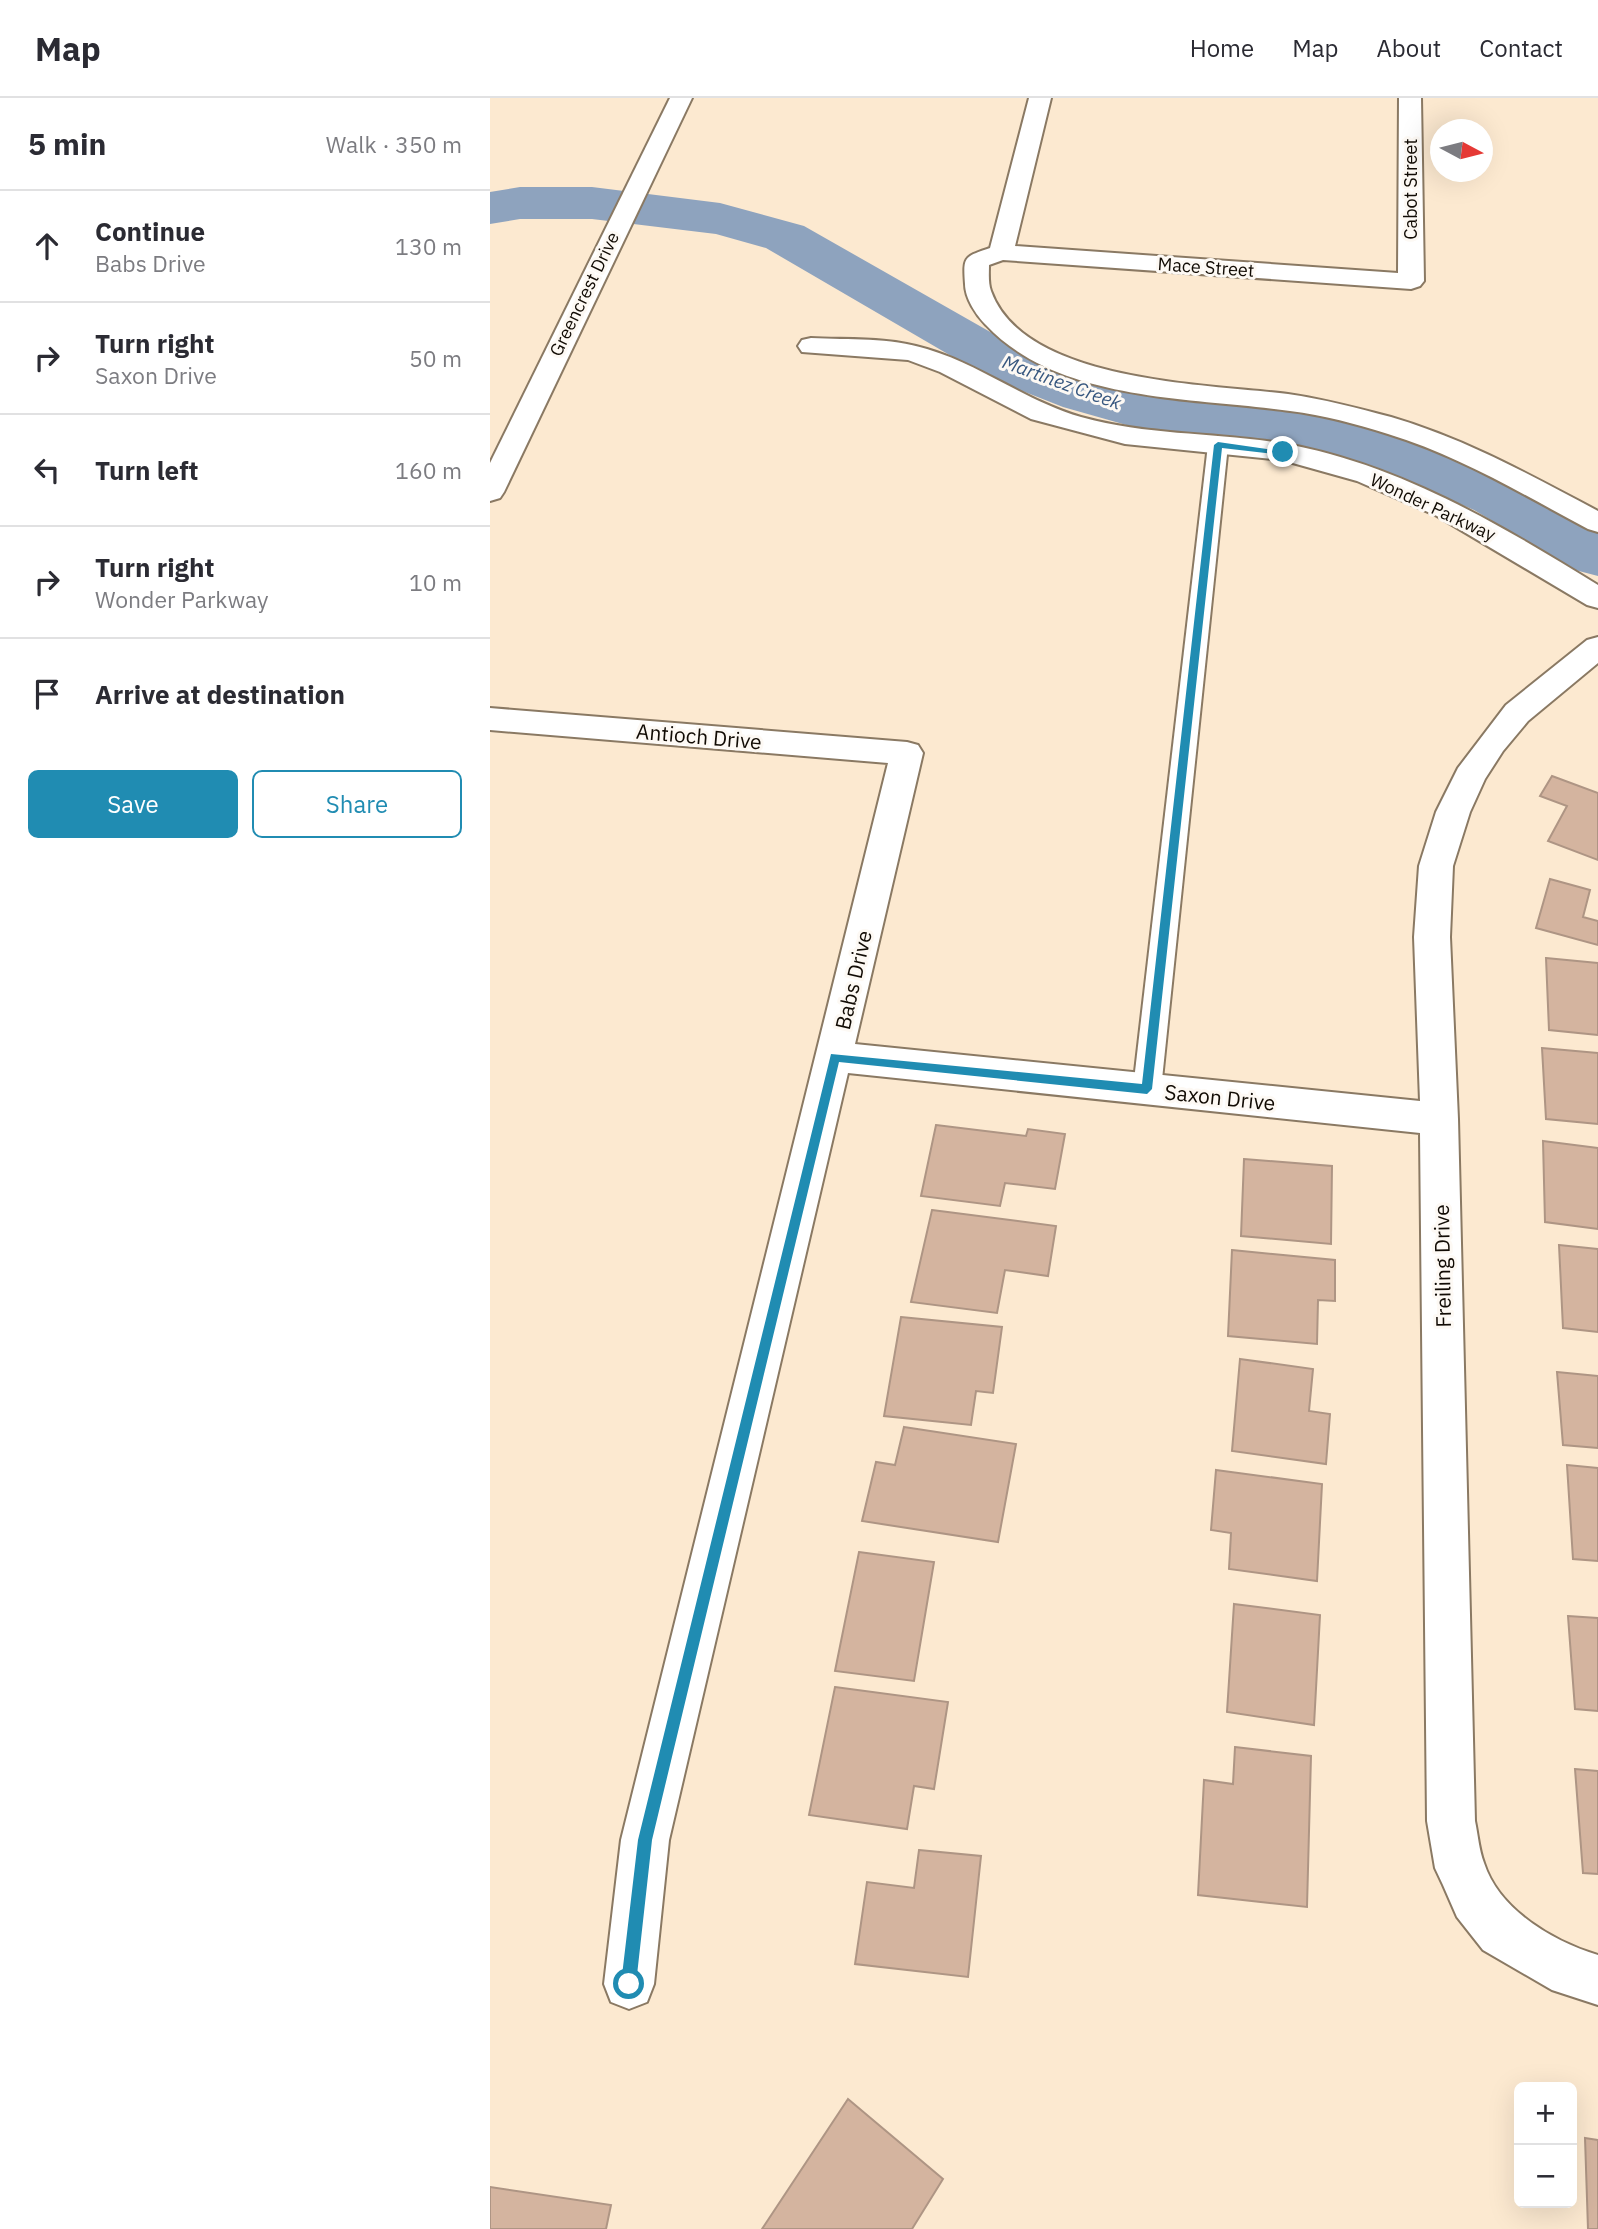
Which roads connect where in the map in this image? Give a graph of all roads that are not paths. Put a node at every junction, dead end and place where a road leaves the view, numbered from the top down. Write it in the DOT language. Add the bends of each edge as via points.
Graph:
graph roads {
  1 [pos="681,98"];
  2 [pos="1040,98"];
  3 [pos="1410,98"];
  4 [pos="1001,252"];
  5 [pos="1411,281"];
  6 [pos="811,346"];
  7 [pos="1218,445"];
  8 [pos="490,492"];
  9 [pos="1598,523"];
  10 [pos="1598,598"];
  11 [pos="1598,646"];
  12 [pos="490,719"];
  13 [pos="907,753"];
  14 [pos="835,1057"];
  15 [pos="1147,1089"];
  16 [pos="1439,1119"];
  17 [pos="1598,1980"];
  18 [pos="629,1984"];
  1 -- 8 [label="street, Greencrest Drive"];
  2 -- 4 [label="street"];
  3 -- 5 [label="street, Cabot Street"];
  4 -- 5 [label="street, Mace Street"];
  4 -- 9 [label="street" via="976,261 979,298 1014,339 1043,354 1143,386 1335,411 1424,438 1462,451"];
  6 -- 7 [label="street, Wonder Parkway" via="915,353 1040,412 1107,432"];
  7 -- 10 [label="street, Wonder Parkway" via="1320,460 1403,488 1464,518"];
  7 -- 15 [label="lane"];
  11 -- 16 [label="street, Freiling Drive" via="1517,713 1470,776 1453,812 1436,866 1432,937"];
  12 -- 13 [label="street, Antioch Drive"];
  13 -- 14 [label="street, Babs Drive"];
  14 -- 15 [label="street, Saxon Drive"];
  14 -- 18 [label="street, Babs Drive" via="645,1840"];
  15 -- 16 [label="street, Saxon Drive"];
  16 -- 17 [label="street, Freiling Drive" via="1451,1821 1460,1868 1475,1899 1502,1932 1570,1972"];
}
